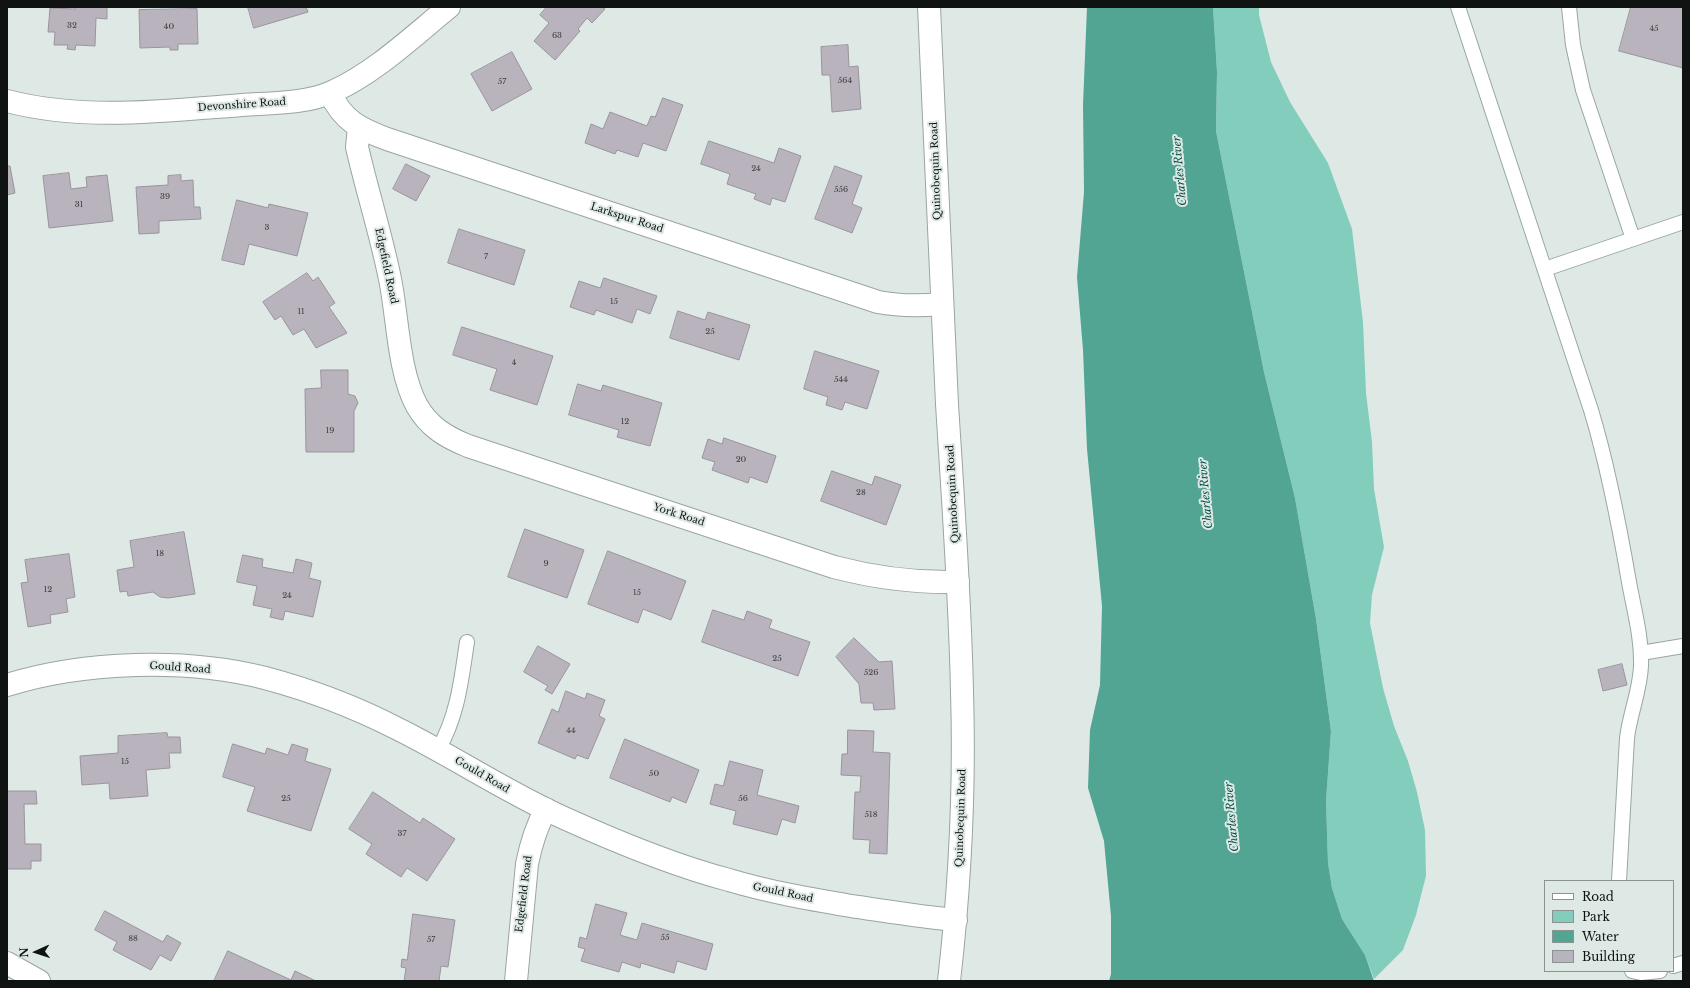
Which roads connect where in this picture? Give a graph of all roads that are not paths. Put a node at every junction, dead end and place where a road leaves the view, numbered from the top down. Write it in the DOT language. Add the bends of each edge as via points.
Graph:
graph roads {
  1 [pos="449,7"];
  2 [pos="929,7"];
  3 [pos="1458,7"];
  4 [pos="1569,7"];
  5 [pos="330,93"];
  6 [pos="7,101"];
  7 [pos="359,127"];
  8 [pos="1683,222"];
  9 [pos="1633,239"];
  10 [pos="1545,269"];
  11 [pos="941,304"];
  12 [pos="417,405"];
  13 [pos="958,582"];
  14 [pos="467,642"];
  15 [pos="1683,646"];
  16 [pos="1641,653"];
  17 [pos="7,685"];
  18 [pos="438,750"];
  19 [pos="546,809"];
  20 [pos="1619,880"];
  21 [pos="956,920"];
  22 [pos="7,963"];
  23 [pos="1636,972"];
  24 [pos="1650,972"];
  25 [pos="39,981"];
  26 [pos="516,981"];
  27 [pos="949,981"];
  1 -- 5 [label="street, Devonshire Road" via="370,71"];
  2 -- 11 [label="street, Quinobequin Road"];
  3 -- 10 [label="lane"];
  4 -- 9 [label="lane" via="1573,45 1584,90"];
  5 -- 6 [label="street, Devonshire Road" via="299,100 140,112 72,111"];
  5 -- 7 [label="street, Larkspur Road" via="340,111"];
  7 -- 11 [label="street, Larkspur Road" via="387,139 878,302 910,306"];
  7 -- 12 [label="street, Edgefield Road" via="359,152 390,279 404,366"];
  8 -- 9 [label="lane"];
  9 -- 10 [label="lane"];
  10 -- 16 [label="lane" via="1600,439 1618,519"];
  11 -- 13 [label="street, Quinobequin Road"];
  12 -- 13 [label="street, York Road" via="438,431 452,440 820,562 887,579"];
  13 -- 21 [label="street, Quinobequin Road" via="962,766"];
  14 -- 18 [label="lane" via="457,707"];
  15 -- 16 [label="lane"];
  16 -- 20 [label="lane" via="1640,681 1627,738"];
  17 -- 18 [label="street, Gould Road" via="59,672 119,666 177,666 235,673 263,678 329,698"];
  18 -- 19 [label="street, Gould Road"];
  19 -- 21 [label="street, Gould Road" via="652,855 728,880 808,899"];
  19 -- 26 [label="street, Edgefield Road" via="530,845"];
  21 -- 27 [label="street, Quinobequin Road"];
  22 -- 25 [label="street"];
  23 -- 24 [label="lane"];
}
